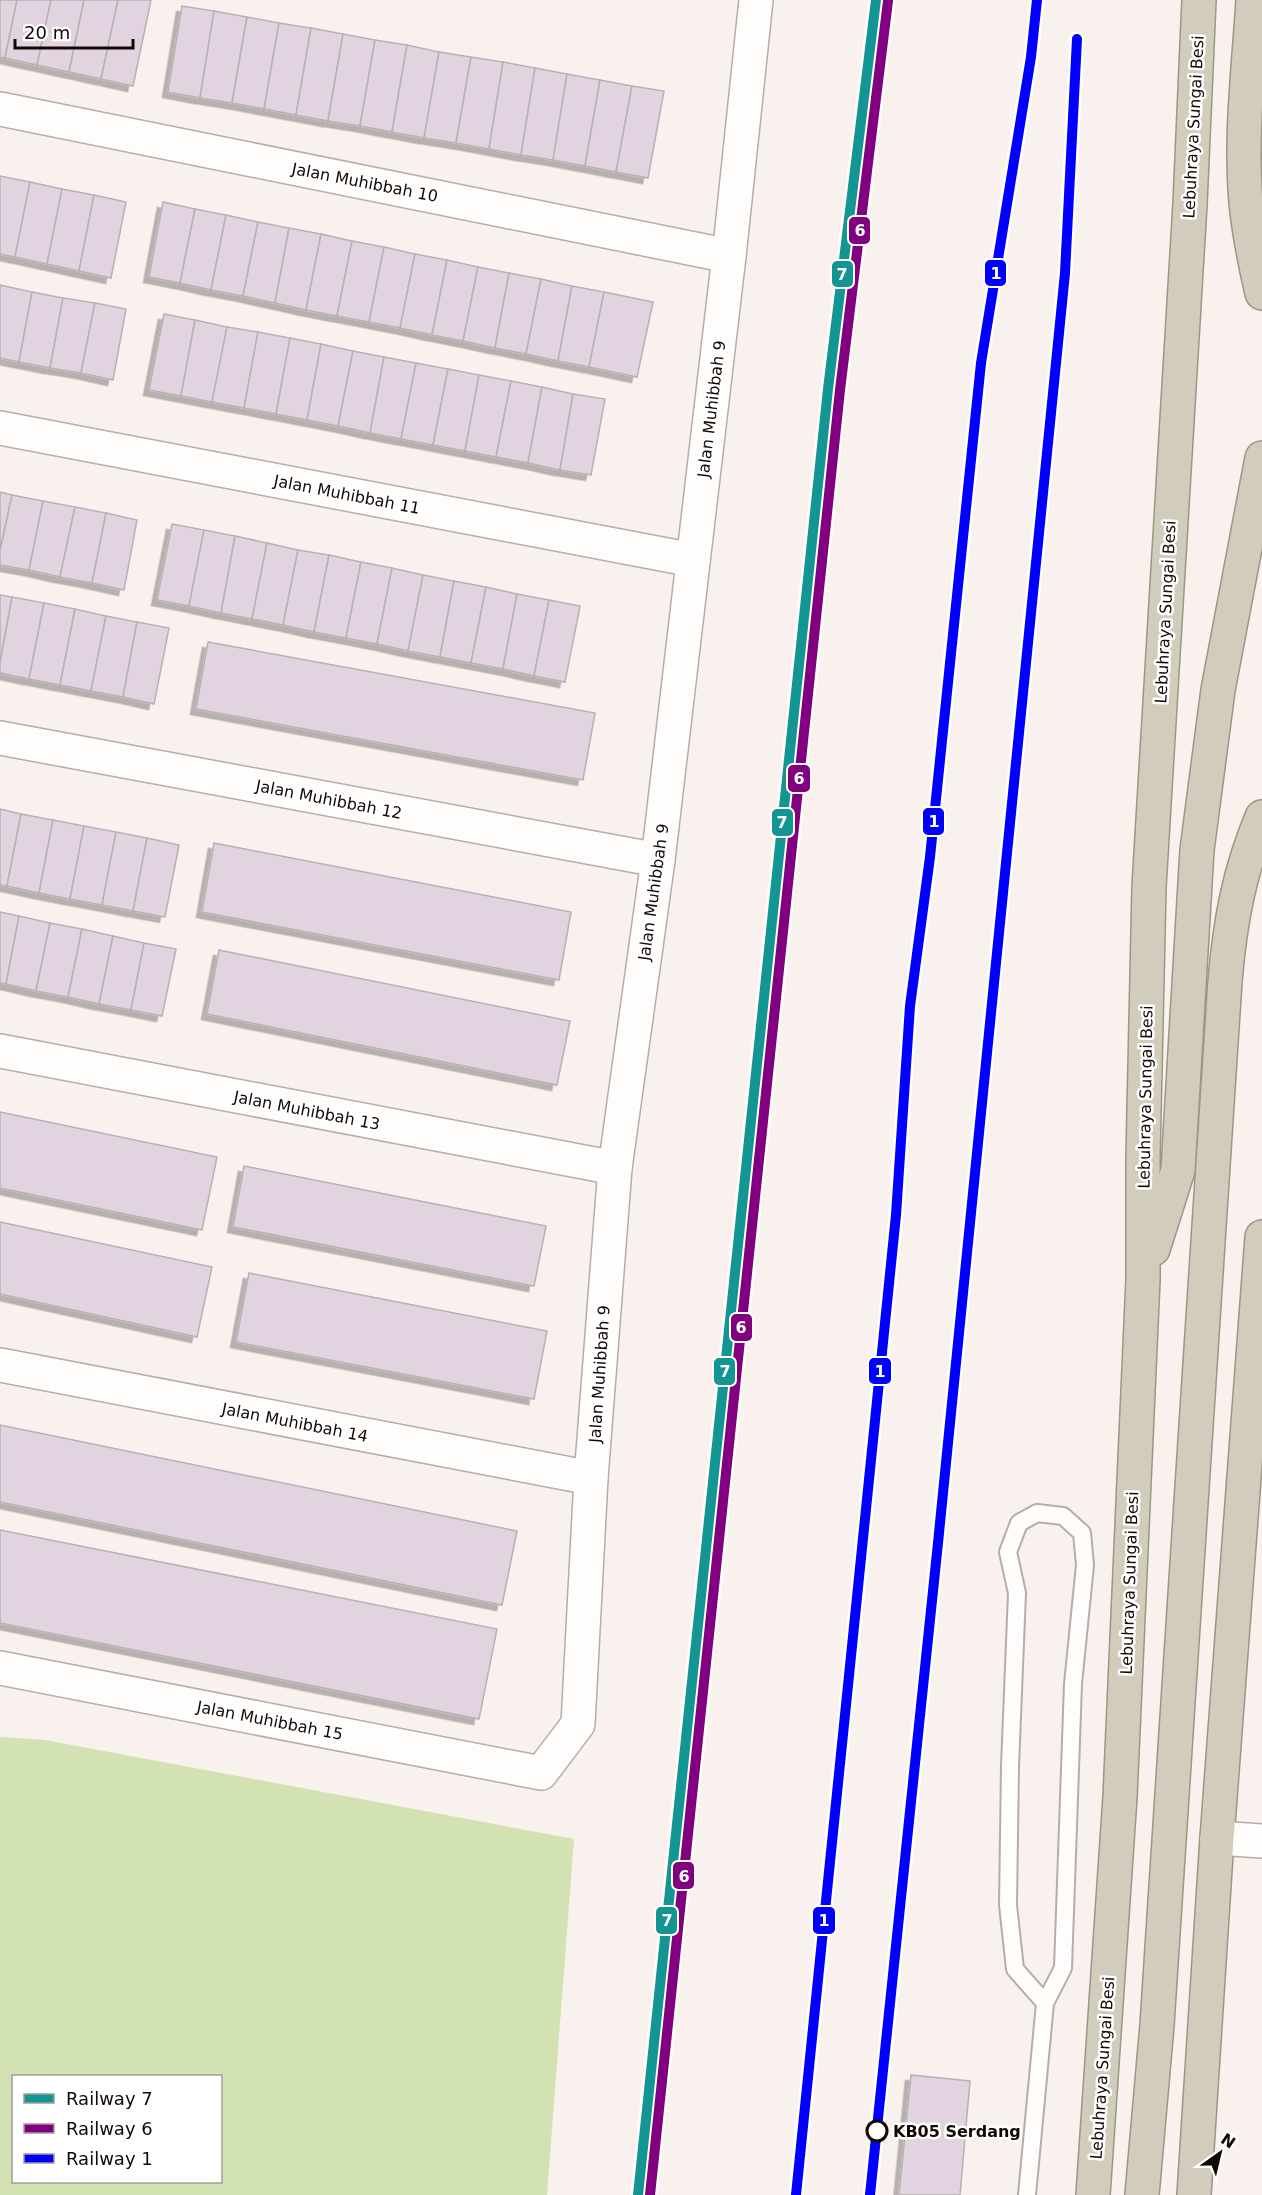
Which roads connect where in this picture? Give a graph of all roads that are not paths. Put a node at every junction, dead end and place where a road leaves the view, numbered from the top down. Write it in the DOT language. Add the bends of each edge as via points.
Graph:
graph roads {
  1 [pos="756,0"];
  2 [pos="1199,0"];
  3 [pos="1253,0"];
  4 [pos="0,109"];
  5 [pos="729,256"];
  6 [pos="1262,292"];
  7 [pos="0,428"];
  8 [pos="1262,458"];
  9 [pos="693,560"];
  10 [pos="0,738"];
  11 [pos="1262,817"];
  12 [pos="658,860"];
  13 [pos="0,1052"];
  14 [pos="615,1168"];
  15 [pos="1262,1237"];
  16 [pos="1143,1279"];
  17 [pos="0,1365"];
  18 [pos="591,1479"];
  19 [pos="0,1668"];
  20 [pos="541,1773"];
  21 [pos="1217,1838"];
  22 [pos="1262,1841"];
  23 [pos="1045,2003"];
  24 [pos="1027,2195"];
  25 [pos="1093,2195"];
  26 [pos="1142,2195"];
  27 [pos="1194,2195"];
  1 -- 5 [label="street, Jalan Muhibbah 9"];
  2 -- 16 [label="highway, Lebuhraya Sungai Besi" via="1149,887"];
  3 -- 6 [label="highway" via="1245,140 1246,200"];
  4 -- 5 [label="street, Jalan Muhibbah 10"];
  5 -- 9 [label="street, Jalan Muhibbah 9"];
  7 -- 9 [label="street, Jalan Muhibbah 11"];
  8 -- 16 [label="highway" via="1218,690 1197,850 1178,1170"];
  9 -- 12 [label="street, Jalan Muhibbah 9"];
  10 -- 12 [label="street, Jalan Muhibbah 12"];
  11 -- 26 [label="highway" via="1239,883 1227,960"];
  12 -- 14 [label="street, Jalan Muhibbah 9"];
  13 -- 14 [label="street, Jalan Muhibbah 13"];
  14 -- 18 [label="street, Jalan Muhibbah 9"];
  15 -- 21 [label="highway"];
  16 -- 25 [label="highway, Lebuhraya Sungai Besi" via="1120,1797"];
  17 -- 18 [label="street, Jalan Muhibbah 14"];
  18 -- 20 [label="street, Jalan Muhibbah 9" via="578,1724"];
  19 -- 20 [label="street, Jalan Muhibbah 15"];
  21 -- 22 [label="street"];
  21 -- 27 [label="highway"];
  23 -- 23 [label="lane" via="1063,1968 1073,1684 1085,1564 1082,1533 1063,1516 1037,1513 1019,1523 1008,1552 1017,1593 1008,1905 1015,1969"];
  23 -- 24 [label="lane"];
}
